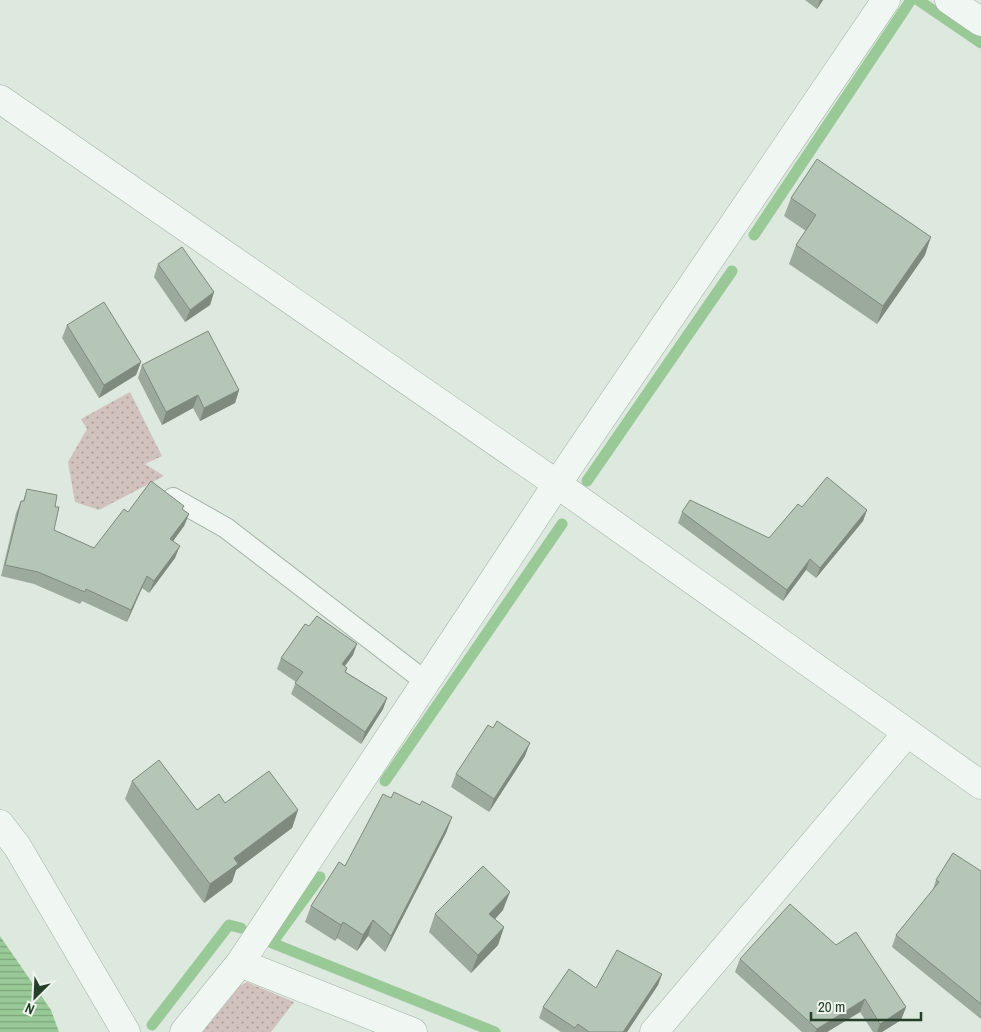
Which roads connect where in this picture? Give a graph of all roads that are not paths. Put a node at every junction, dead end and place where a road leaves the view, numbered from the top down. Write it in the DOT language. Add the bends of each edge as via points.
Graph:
graph roads {
  1 [pos="886,0"];
  2 [pos="949,0"];
  3 [pos="981,22"];
  4 [pos="0,99"];
  5 [pos="557,484"];
  6 [pos="173,498"];
  7 [pos="426,682"];
  8 [pos="908,734"];
  9 [pos="981,784"];
  10 [pos="0,824"];
  11 [pos="240,963"];
  12 [pos="126,1032"];
  13 [pos="184,1032"];
  14 [pos="413,1032"];
  15 [pos="654,1032"];
  1 -- 5 [label="street"];
  2 -- 3 [label="street"];
  4 -- 5 [label="street"];
  5 -- 7 [label="street"];
  5 -- 8 [label="street"];
  6 -- 7 [label="lane" via="226,528"];
  7 -- 11 [label="street"];
  8 -- 9 [label="street"];
  8 -- 15 [label="street"];
  10 -- 12 [label="street" via="17,846"];
  11 -- 13 [label="street"];
  11 -- 14 [label="street"];
}
